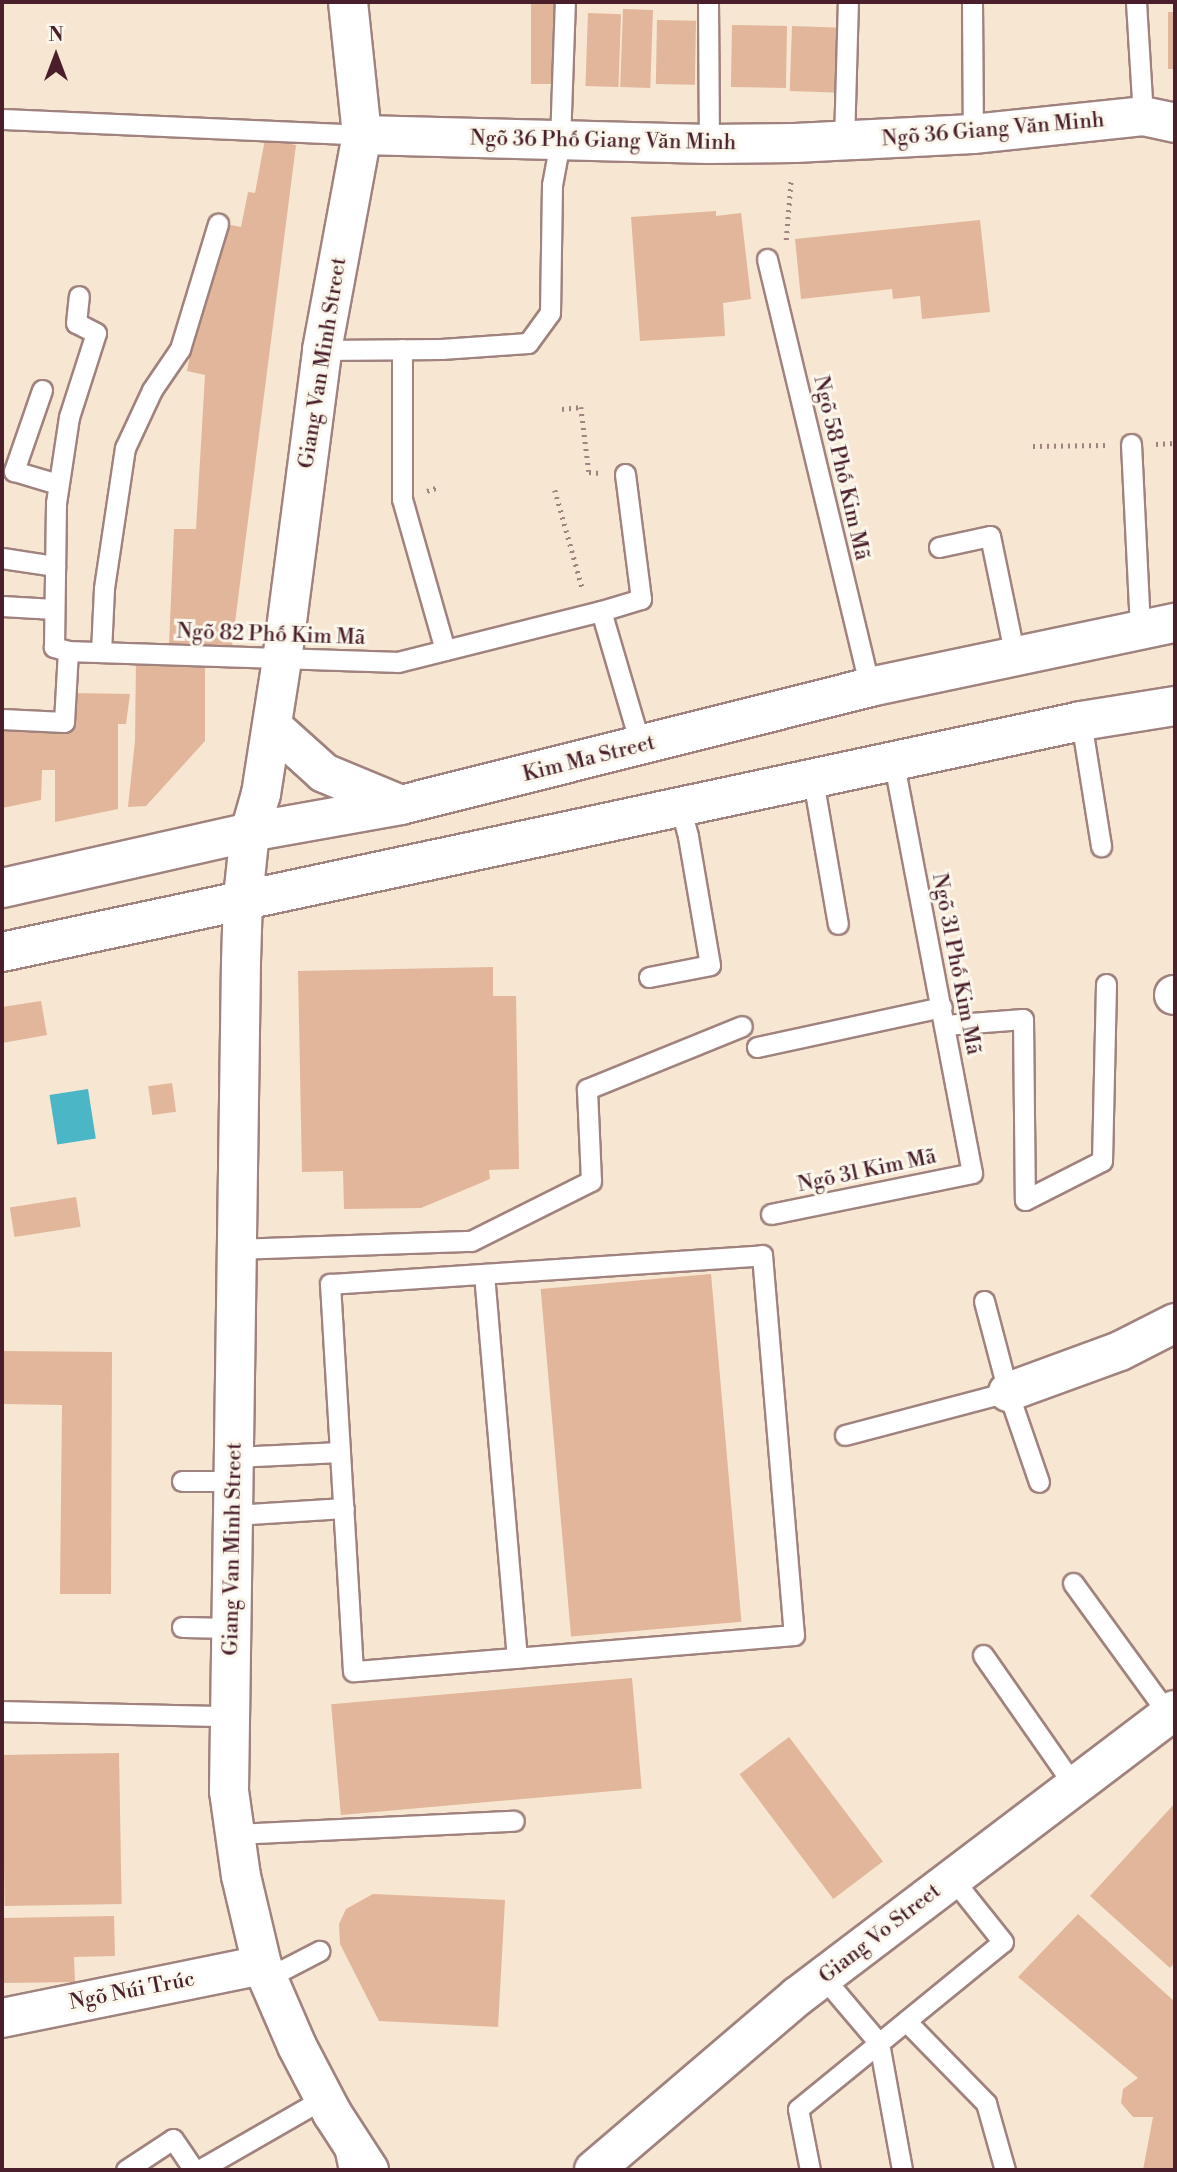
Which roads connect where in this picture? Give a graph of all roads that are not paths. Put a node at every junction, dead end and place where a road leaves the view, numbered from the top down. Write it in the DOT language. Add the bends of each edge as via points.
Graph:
graph roads {
  1 [pos="348,2"];
  2 [pos="565,2"];
  3 [pos="708,2"];
  4 [pos="848,2"];
  5 [pos="972,2"];
  6 [pos="1136,2"];
  7 [pos="2,118"];
  8 [pos="1159,119"];
  9 [pos="973,134"];
  10 [pos="362,135"];
  11 [pos="560,142"];
  12 [pos="844,142"];
  13 [pos="709,144"];
  14 [pos="218,224"];
  15 [pos="767,259"];
  16 [pos="79,296"];
  17 [pos="402,349"];
  18 [pos="322,350"];
  19 [pos="42,390"];
  20 [pos="1131,444"];
  21 [pos="625,474"];
  22 [pos="58,484"];
  23 [pos="939,547"];
  24 [pos="2,558"];
  25 [pos="55,566"];
  26 [pos="2,606"];
  27 [pos="54,609"];
  28 [pos="595,612"];
  29 [pos="1158,626"];
  30 [pos="445,650"];
  31 [pos="68,651"];
  32 [pos="102,652"];
  33 [pos="1015,657"];
  34 [pos="282,660"];
  35 [pos="870,688"];
  36 [pos="1175,706"];
  37 [pos="2,719"];
  38 [pos="1082,720"];
  39 [pos="272,726"];
  40 [pos="641,747"];
  41 [pos="894,763"];
  42 [pos="813,780"];
  43 [pos="401,805"];
  44 [pos="680,807"];
  45 [pos="250,832"];
  46 [pos="1101,846"];
  47 [pos="2,888"];
  48 [pos="243,898"];
  49 [pos="838,923"];
  50 [pos="2,952"];
  51 [pos="649,977"];
  52 [pos="1106,984"];
  53 [pos="944,1016"];
  54 [pos="742,1027"];
  55 [pos="757,1047"];
  56 [pos="972,1173"];
  57 [pos="771,1214"];
  58 [pos="237,1249"];
  59 [pos="484,1274"];
  60 [pos="984,1301"];
  61 [pos="1175,1323"];
  62 [pos="1008,1392"];
  63 [pos="845,1435"];
  64 [pos="340,1452"];
  65 [pos="182,1481"];
  66 [pos="1039,1482"];
  67 [pos="234,1484"];
  68 [pos="344,1508"];
  69 [pos="1073,1583"];
  70 [pos="182,1627"];
  71 [pos="232,1628"];
  72 [pos="983,1655"];
  73 [pos="517,1658"];
  74 [pos="2,1712"];
  75 [pos="1172,1712"];
  76 [pos="230,1716"];
  77 [pos="1075,1787"];
  78 [pos="514,1821"];
  79 [pos="234,1834"];
  80 [pos="952,1878"];
  81 [pos="319,1951"];
  82 [pos="265,1971"];
  83 [pos="822,1978"];
  84 [pos="2,2018"];
  85 [pos="906,2021"];
  86 [pos="879,2043"];
  87 [pos="324,2098"];
  88 [pos="361,2164"];
  89 [pos="127,2170"];
  90 [pos="197,2170"];
  91 [pos="594,2170"];
  92 [pos="810,2170"];
  93 [pos="902,2170"];
  94 [pos="1005,2170"];
  1 -- 10 [label="main road, Giang Van Minh Street"];
  2 -- 11 [label="lane"];
  3 -- 13 [label="lane"];
  4 -- 12 [label="lane"];
  5 -- 9 [label="lane"];
  6 -- 8 [label="lane"];
  7 -- 10 [label="lane"];
  8 -- 9 [label="main road, Ngõ 36 Giang Văn Minh"];
  9 -- 12 [label="main road, Ngõ 36 Giang Văn Minh"];
  10 -- 11 [label="main road, Ngõ 36 Phố Giang Văn Minh"];
  10 -- 18 [label="main road, Giang Van Minh Street"];
  11 -- 13 [label="main road, Ngõ 36 Phố Giang Văn Minh"];
  11 -- 17 [label="lane" via="552,185 551,313 528,344"];
  12 -- 13 [label="main road, Ngõ 36 Phố Giang Văn Minh"];
  14 -- 32 [label="lane" via="180,349 152,390 125,447 104,588"];
  15 -- 35 [label="lane, Ngõ 58 Phố Kim Mã"];
  16 -- 22 [label="lane" via="76,323 96,333 69,417"];
  17 -- 18 [label="lane"];
  17 -- 30 [label="lane" via="402,499"];
  18 -- 34 [label="main road, Giang Van Minh Street"];
  19 -- 22 [label="lane" via="14,471"];
  20 -- 29 [label="lane"];
  21 -- 28 [label="lane, Ngõ 82 Phố Kim Mã" via="641,599"];
  22 -- 25 [label="lane"];
  23 -- 33 [label="lane" via="989,536"];
  24 -- 25 [label="lane"];
  25 -- 27 [label="lane"];
  26 -- 27 [label="lane"];
  27 -- 31 [label="lane" via="54,647"];
  28 -- 30 [label="lane, Ngõ 82 Phố Kim Mã"];
  28 -- 40 [label="lane"];
  29 -- 33 [label="main road, Kim Ma Street"];
  30 -- 34 [label="lane, Ngõ 82 Phố Kim Mã" via="398,662"];
  31 -- 32 [label="lane, Ngõ 82 Phố Kim Mã"];
  31 -- 37 [label="lane" via="64,722"];
  32 -- 34 [label="lane, Ngõ 82 Phố Kim Mã"];
  33 -- 35 [label="main road, Kim Ma Street"];
  34 -- 39 [label="main road, Giang Van Minh Street"];
  35 -- 40 [label="main road, Kim Ma Street"];
  36 -- 38 [label="main road"];
  38 -- 41 [label="main road"];
  38 -- 46 [label="lane"];
  39 -- 43 [label="main road" via="324,772"];
  39 -- 45 [label="main road, Giang Van Minh Street"];
  40 -- 43 [label="main road, Kim Ma Street"];
  41 -- 42 [label="main road"];
  41 -- 53 [label="lane, Ngõ 31 Phố Kim Mã"];
  42 -- 44 [label="main road"];
  42 -- 49 [label="lane"];
  43 -- 45 [label="main road, Kim Ma Street"];
  44 -- 48 [label="main road"];
  44 -- 51 [label="lane" via="710,965"];
  45 -- 47 [label="main road, Kim Ma Street"];
  45 -- 48 [label="main road, Giang Van Minh Street"];
  48 -- 50 [label="main road"];
  48 -- 58 [label="main road, Giang Van Minh Street"];
  52 -- 53 [label="lane" via="1102,1161 1025,1200 1023,1019"];
  53 -- 55 [label="lane"];
  53 -- 56 [label="lane, Ngõ 31 Phố Kim Mã"];
  54 -- 58 [label="lane" via="587,1088 591,1181 471,1241"];
  56 -- 57 [label="lane, Ngõ 31 Kim Mã"];
  58 -- 67 [label="main road, Giang Van Minh Street"];
  59 -- 64 [label="lane" via="330,1284"];
  59 -- 73 [label="lane"];
  59 -- 73 [label="lane" via="762,1255 775,1403 794,1634"];
  60 -- 62 [label="lane"];
  61 -- 62 [label="main road" via="1120,1352"];
  62 -- 63 [label="lane"];
  62 -- 66 [label="lane"];
  64 -- 67 [label="lane"];
  64 -- 68 [label="lane"];
  65 -- 67 [label="lane"];
  67 -- 68 [label="lane"];
  67 -- 71 [label="main road, Giang Van Minh Street"];
  68 -- 73 [label="lane" via="353,1671"];
  69 -- 75 [label="lane"];
  70 -- 71 [label="lane"];
  71 -- 76 [label="main road, Giang Van Minh Street"];
  72 -- 77 [label="lane"];
  74 -- 76 [label="lane"];
  75 -- 77 [label="main road, Giang Vo Street"];
  76 -- 79 [label="main road, Giang Van Minh Street" via="229,1791"];
  77 -- 80 [label="main road, Giang Vo Street"];
  78 -- 79 [label="lane"];
  79 -- 82 [label="main road, Giang Van Minh Street"];
  80 -- 83 [label="main road, Giang Vo Street"];
  80 -- 85 [label="lane" via="1003,1942"];
  81 -- 82 [label="lane"];
  82 -- 84 [label="main road, Ngõ Núi Trúc"];
  82 -- 87 [label="main road, Giang Van Minh Street"];
  83 -- 86 [label="lane"];
  83 -- 91 [label="main road, Giang Vo Street"];
  85 -- 86 [label="lane"];
  85 -- 94 [label="lane" via="986,2103"];
  86 -- 92 [label="lane" via="798,2109"];
  86 -- 93 [label="lane"];
  87 -- 88 [label="main road, Giang Van Minh Street"];
  87 -- 90 [label="lane"];
  89 -- 90 [label="lane" via="173,2139"];
}
